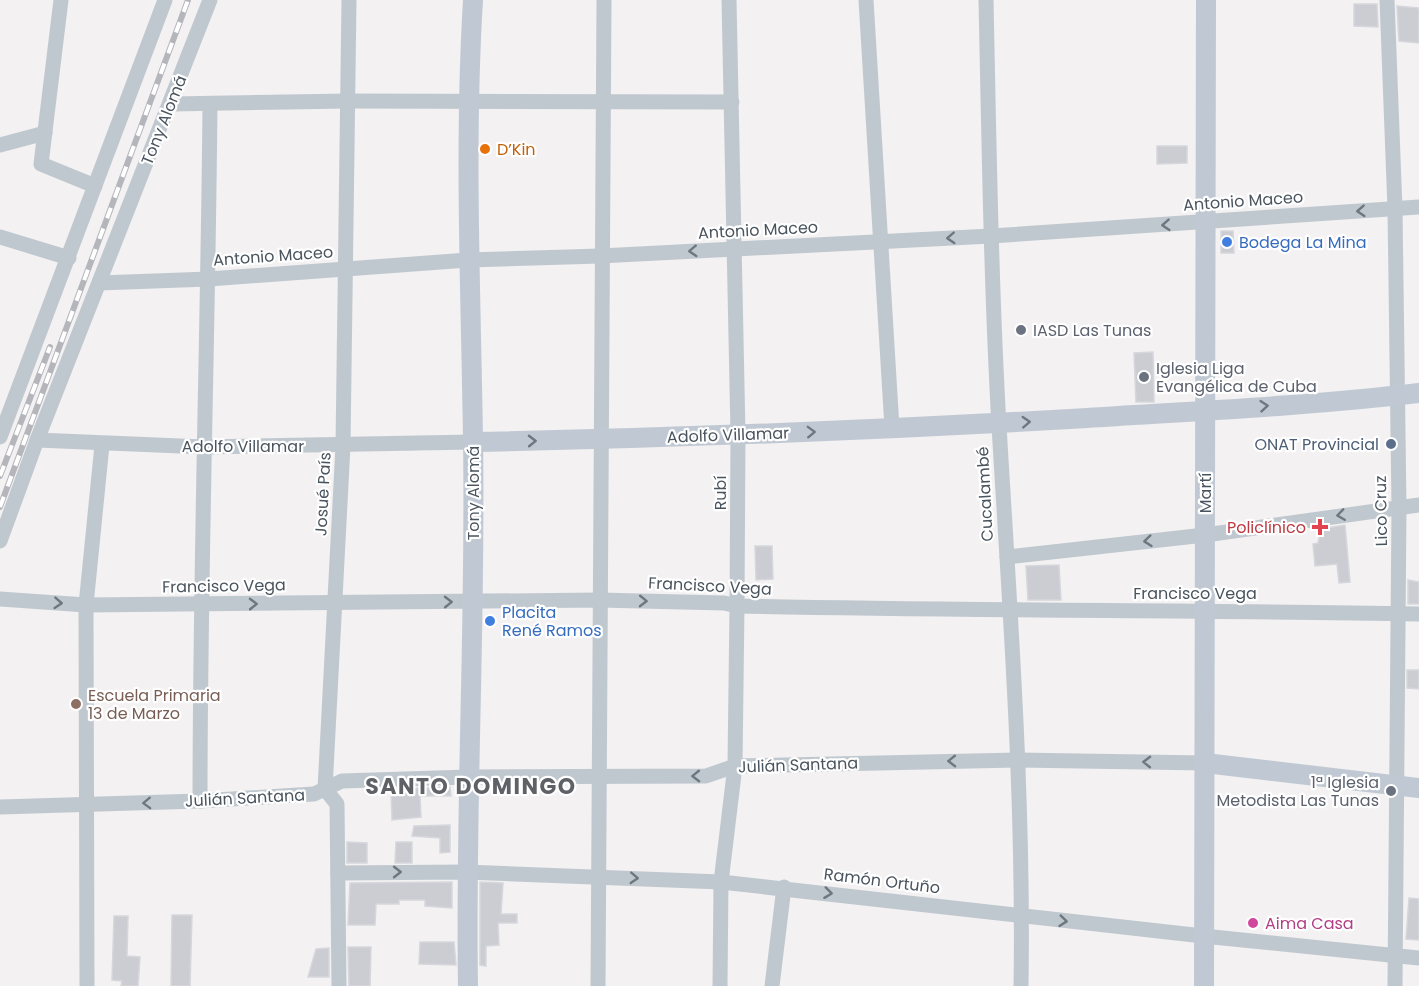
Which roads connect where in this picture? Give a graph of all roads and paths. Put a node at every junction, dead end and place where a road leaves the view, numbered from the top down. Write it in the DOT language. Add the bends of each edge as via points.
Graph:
graph roads {
  1 [pos="61,0"];
  2 [pos="165,0"];
  3 [pos="210,0"];
  4 [pos="349,0"];
  5 [pos="473,0"];
  6 [pos="604,0"];
  7 [pos="729,0"];
  8 [pos="866,0"];
  9 [pos="986,0"];
  10 [pos="1206,0"];
  11 [pos="1387,0"];
  12 [pos="471,100"];
  13 [pos="349,101"];
  14 [pos="603,101"];
  15 [pos="732,102"];
  16 [pos="171,104"];
  17 [pos="210,104"];
  18 [pos="45,133"];
  19 [pos="0,145"];
  20 [pos="95,186"];
  21 [pos="1419,207"];
  22 [pos="1395,208"];
  23 [pos="1206,222"];
  24 [pos="991,236"];
  25 [pos="0,237"];
  26 [pos="880,241"];
  27 [pos="734,249"];
  28 [pos="600,256"];
  29 [pos="69,258"];
  30 [pos="468,260"];
  31 [pos="346,269"];
  32 [pos="208,279"];
  33 [pos="99,283"];
  34 [pos="0,393"];
  35 [pos="1419,393"];
  36 [pos="1396,396"];
  37 [pos="15,399"];
  38 [pos="1206,411"];
  39 [pos="999,423"];
  40 [pos="892,428"];
  41 [pos="738,434"];
  42 [pos="0,437"];
  43 [pos="37,440"];
  44 [pos="599,440"];
  45 [pos="473,442"];
  46 [pos="102,445"];
  47 [pos="343,446"];
  48 [pos="204,447"];
  49 [pos="1419,505"];
  50 [pos="1399,507"];
  51 [pos="1205,535"];
  52 [pos="0,541"];
  53 [pos="1007,557"];
  54 [pos="0,599"];
  55 [pos="599,600"];
  56 [pos="472,602"];
  57 [pos="336,603"];
  58 [pos="86,605"];
  59 [pos="200,605"];
  60 [pos="737,606"];
  61 [pos="1205,610"];
  62 [pos="1010,612"];
  63 [pos="1400,614"];
  64 [pos="1419,614"];
  65 [pos="1018,760"];
  66 [pos="1205,763"];
  67 [pos="735,766"];
  68 [pos="599,776"];
  69 [pos="468,777"];
  70 [pos="1396,786"];
  71 [pos="1419,788"];
  72 [pos="325,789"];
  73 [pos="200,801"];
  74 [pos="86,804"];
  75 [pos="0,807"];
  76 [pos="466,872"];
  77 [pos="338,873"];
  78 [pos="598,876"];
  79 [pos="721,882"];
  80 [pos="784,887"];
  81 [pos="1022,916"];
  82 [pos="1203,936"];
  83 [pos="1395,956"];
  84 [pos="1419,958"];
  85 [pos="87,986"];
  86 [pos="339,986"];
  87 [pos="468,986"];
  88 [pos="598,986"];
  89 [pos="720,986"];
  90 [pos="772,986"];
  91 [pos="1021,986"];
  92 [pos="1204,986"];
  93 [pos="1395,986"];
  1 -- 18 [label="street"];
  2 -- 20 [label="street"];
  3 -- 16 [label="street, Tony Alomá"];
  4 -- 13 [label="street, Josué País"];
  5 -- 12 [label="street, Tony Alomá"];
  6 -- 14 [label="street"];
  7 -- 15 [label="street, Rubí"];
  8 -- 26 [label="street"];
  9 -- 24 [label="street, Cucalambé"];
  10 -- 23 [label="street, Martí"];
  11 -- 22 [label="street, Lico Cruz"];
  12 -- 13 [label="street"];
  12 -- 14 [label="street"];
  12 -- 30 [label="street, Tony Alomá"];
  13 -- 17 [label="street"];
  13 -- 31 [label="street, Josué País"];
  14 -- 15 [label="street"];
  14 -- 28 [label="street"];
  15 -- 27 [label="street, Rubí"];
  16 -- 17 [label="street"];
  16 -- 33 [label="street, Tony Alomá"];
  17 -- 32 [label="street"];
  18 -- 19 [label="street"];
  18 -- 20 [label="street" via="41,164"];
  20 -- 29 [label="street"];
  21 -- 22 [label="street, Antonio Maceo"];
  22 -- 23 [label="street, Antonio Maceo, one-way"];
  22 -- 36 [label="street, Lico Cruz"];
  23 -- 24 [label="street, Antonio Maceo, one-way"];
  23 -- 38 [label="street, Martí"];
  24 -- 26 [label="street, Antonio Maceo, one-way"];
  24 -- 39 [label="street, Cucalambé"];
  25 -- 29 [label="street"];
  26 -- 27 [label="street, Antonio Maceo"];
  26 -- 40 [label="street"];
  27 -- 28 [label="street, Antonio Maceo, one-way"];
  27 -- 41 [label="street, Rubí"];
  28 -- 30 [label="street, Antonio Maceo"];
  28 -- 44 [label="street"];
  29 -- 37 [label="street"];
  30 -- 31 [label="street, Antonio Maceo"];
  30 -- 45 [label="street, Tony Alomá"];
  31 -- 32 [label="street, Antonio Maceo"];
  31 -- 47 [label="street, Josué País"];
  32 -- 33 [label="street, Antonio Maceo"];
  32 -- 48 [label="street"];
  33 -- 43 [label="street, Tony Alomá"];
  34 -- 37 [label="street"];
  35 -- 36 [label="street, Adolfo Villamar"];
  38 -- 36 [label="street, Adolfo Villamar, one-way"];
  36 -- 50 [label="street, Lico Cruz"];
  37 -- 42 [label="street"];
  39 -- 38 [label="street, Adolfo Villamar, one-way"];
  38 -- 51 [label="street, Martí"];
  39 -- 40 [label="street, Adolfo Villamar"];
  39 -- 53 [label="street, Cucalambé"];
  41 -- 40 [label="street, Adolfo Villamar, one-way"];
  41 -- 44 [label="street, Adolfo Villamar"];
  41 -- 60 [label="street, Rubí"];
  43 -- 46 [label="street, Adolfo Villamar"];
  43 -- 52 [label="street, Tony Alomá"];
  45 -- 44 [label="street, Adolfo Villamar, one-way"];
  44 -- 55 [label="street"];
  45 -- 47 [label="street, Adolfo Villamar"];
  45 -- 56 [label="street, Tony Alomá"];
  46 -- 48 [label="street, Adolfo Villamar"];
  46 -- 58 [label="street"];
  47 -- 48 [label="street, Adolfo Villamar"];
  47 -- 57 [label="street, Josué País"];
  48 -- 59 [label="street"];
  49 -- 50 [label="street"];
  50 -- 51 [label="street, one-way"];
  50 -- 63 [label="street, Lico Cruz"];
  51 -- 53 [label="street, one-way"];
  51 -- 61 [label="street, Martí"];
  53 -- 62 [label="street, Cucalambé"];
  54 -- 58 [label="street, Francisco Vega, one-way"];
  55 -- 56 [label="street, Francisco Vega"];
  55 -- 60 [label="street, Francisco Vega, one-way"];
  55 -- 68 [label="street"];
  57 -- 56 [label="street, Francisco Vega, one-way"];
  56 -- 69 [label="street, Tony Alomá"];
  59 -- 57 [label="street, Francisco Vega, one-way"];
  57 -- 72 [label="street, Josué País"];
  58 -- 59 [label="street, Francisco Vega"];
  58 -- 74 [label="street"];
  59 -- 73 [label="street"];
  60 -- 62 [label="street, Francisco Vega"];
  60 -- 67 [label="street, Rubí"];
  61 -- 62 [label="street, Francisco Vega"];
  61 -- 63 [label="street, Francisco Vega"];
  61 -- 66 [label="street, Martí"];
  62 -- 65 [label="street, Cucalambé"];
  63 -- 64 [label="street, Francisco Vega"];
  63 -- 70 [label="street, Lico Cruz"];
  66 -- 65 [label="street, Julián Santana, one-way"];
  65 -- 67 [label="street, Julián Santana, one-way"];
  65 -- 81 [label="street, Cucalambé"];
  66 -- 70 [label="street, Julián Santana"];
  66 -- 82 [label="street, Martí"];
  67 -- 68 [label="street, Julián Santana, one-way" via="706,776"];
  67 -- 79 [label="street, Rubí"];
  68 -- 69 [label="street, Julián Santana"];
  68 -- 78 [label="street"];
  69 -- 72 [label="street, Julián Santana" via="342,781"];
  69 -- 76 [label="street, Tony Alomá"];
  70 -- 71 [label="street, Julián Santana"];
  70 -- 83 [label="street, Lico Cruz"];
  72 -- 73 [label="street, Julián Santana" via="314,794"];
  72 -- 77 [label="street, Josué País" via="337,804"];
  73 -- 74 [label="street, Julián Santana, one-way"];
  74 -- 75 [label="street, Julián Santana"];
  74 -- 85 [label="street"];
  77 -- 76 [label="street, Ramón Ortuño, one-way"];
  76 -- 78 [label="street, Ramón Ortuño"];
  76 -- 87 [label="street, Tony Alomá"];
  77 -- 86 [label="street, Josué País"];
  78 -- 79 [label="street, Ramón Ortuño, one-way"];
  78 -- 88 [label="street"];
  79 -- 80 [label="street, Ramón Ortuño"];
  79 -- 89 [label="street, Rubí"];
  80 -- 81 [label="street, Ramón Ortuño, one-way"];
  80 -- 90 [label="street"];
  81 -- 82 [label="street, Ramón Ortuño, one-way"];
  81 -- 91 [label="street, Cucalambé"];
  82 -- 83 [label="street, Ramón Ortuño"];
  82 -- 92 [label="street, Martí"];
  83 -- 84 [label="street, Ramón Ortuño"];
  83 -- 93 [label="street, Lico Cruz"];
}
